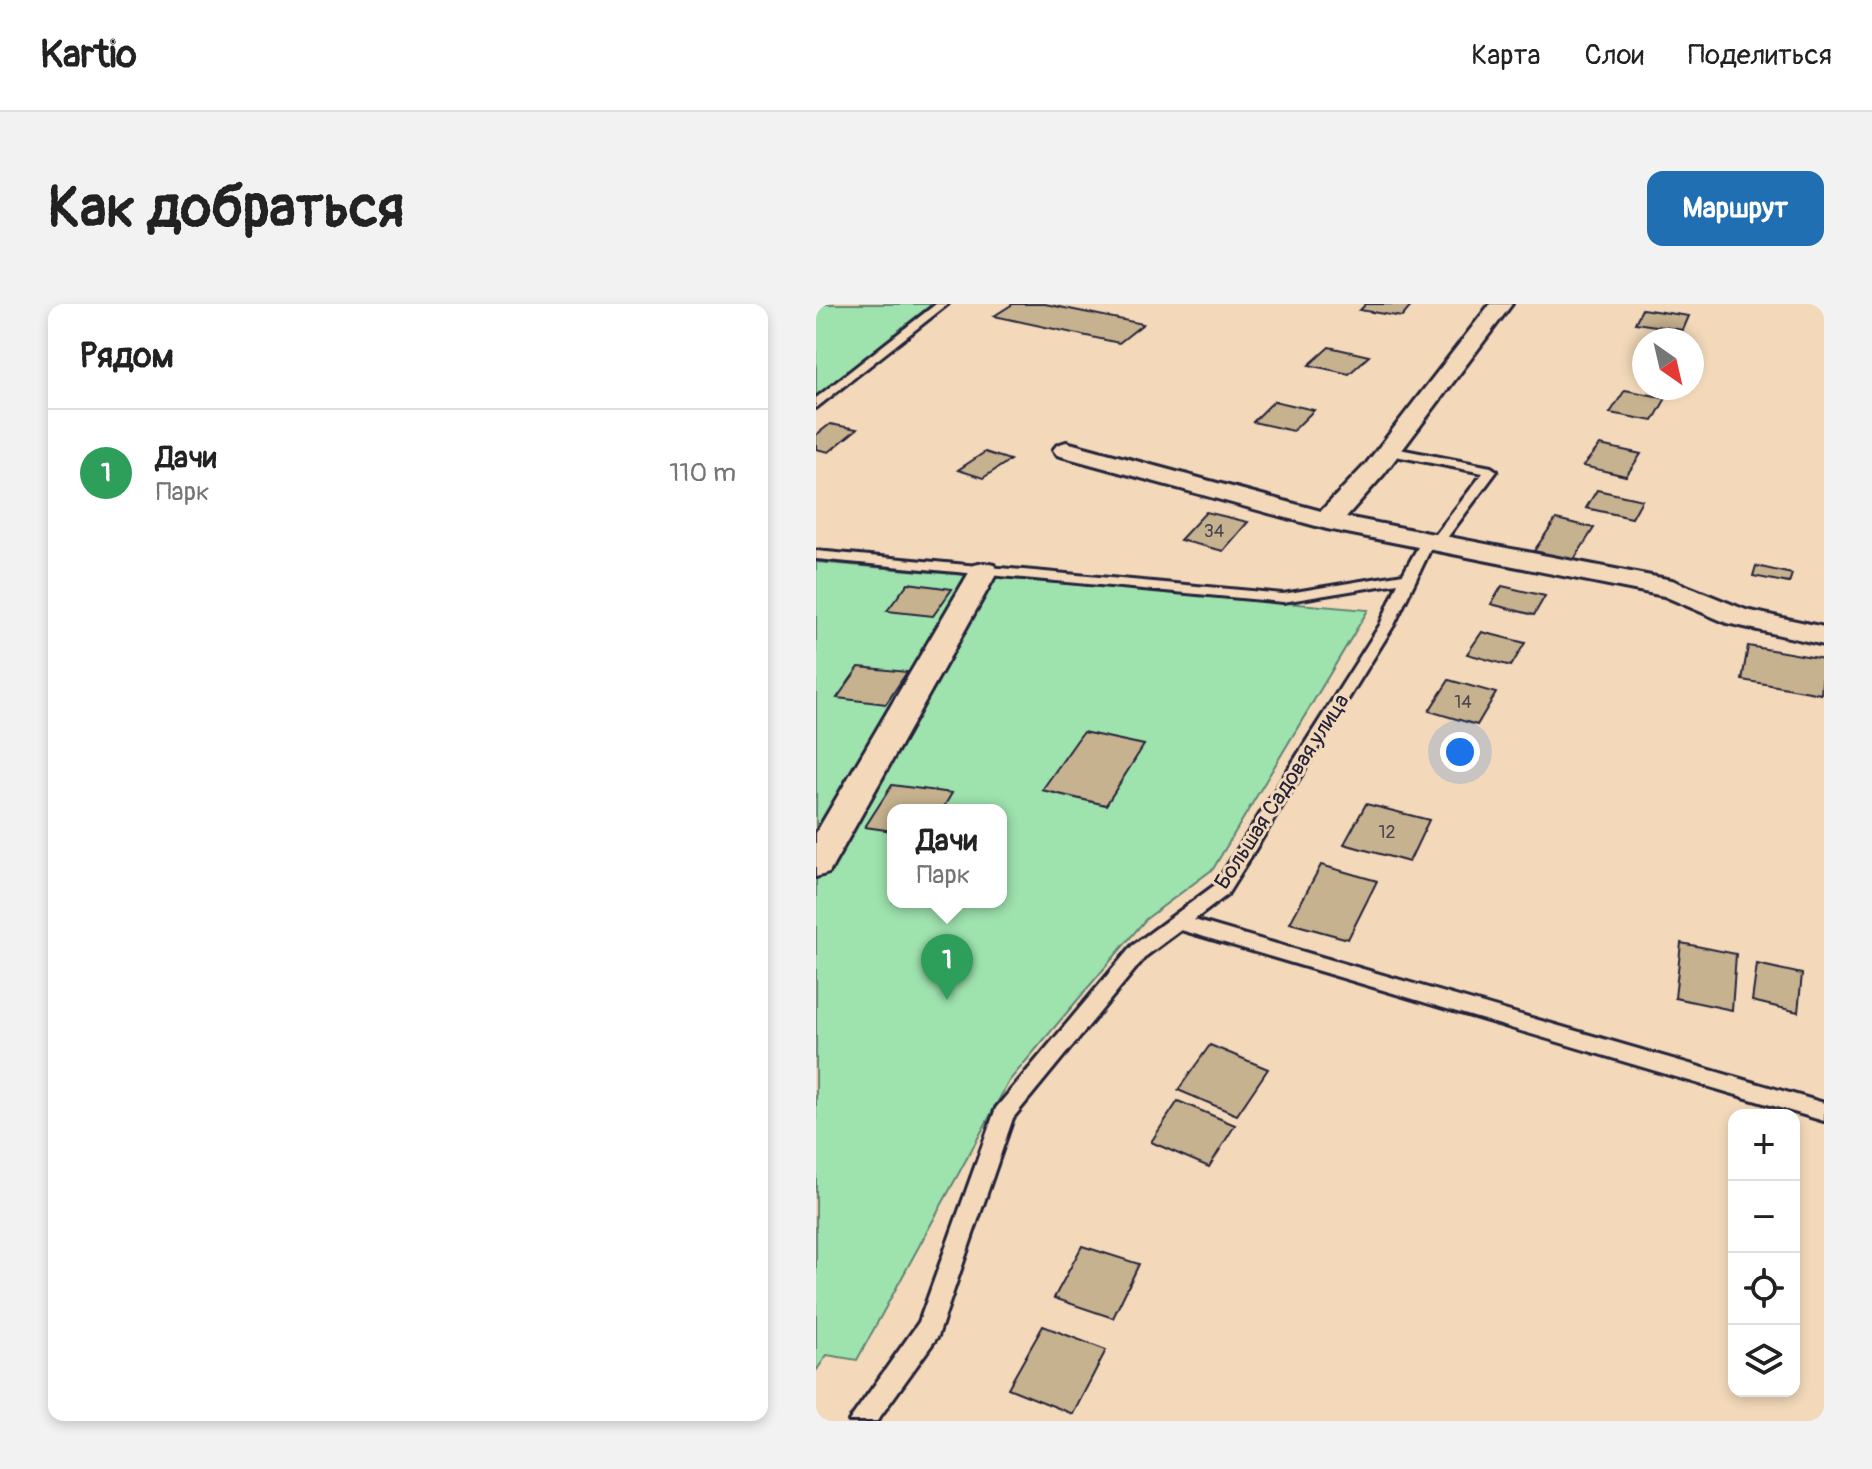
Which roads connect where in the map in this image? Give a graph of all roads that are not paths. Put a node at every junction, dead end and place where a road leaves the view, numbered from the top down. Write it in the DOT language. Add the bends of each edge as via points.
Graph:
graph roads {
  1 [pos="943,304"];
  2 [pos="1501,304"];
  3 [pos="816,404"];
  4 [pos="1066,450"];
  5 [pos="1389,451"];
  6 [pos="1327,521"];
  7 [pos="1432,542"];
  8 [pos="816,555"];
  9 [pos="984,571"];
  10 [pos="1408,577"];
  11 [pos="1824,636"];
  12 [pos="816,864"];
  13 [pos="1178,922"];
  14 [pos="1824,1112"];
  15 [pos="862,1421"];
  1 -- 3 [label="lane"];
  2 -- 5 [label="street"];
  4 -- 6 [label="street"];
  5 -- 6 [label="street"];
  5 -- 7 [label="lane, Большая Садовая улица" via="1491,471"];
  6 -- 7 [label="street"];
  7 -- 10 [label="lane, Большая Садовая улица"];
  7 -- 11 [label="street" via="1672,589 1737,617"];
  8 -- 9 [label="lane"];
  9 -- 10 [label="lane" via="1283,598"];
  9 -- 12 [label="street"];
  10 -- 13 [label="lane, Большая Садовая улица" via="1387,625 1221,890"];
  13 -- 14 [label="lane"];
  13 -- 15 [label="lane, Большая Садовая улица" via="1139,951 1004,1114 929,1328"];
}
